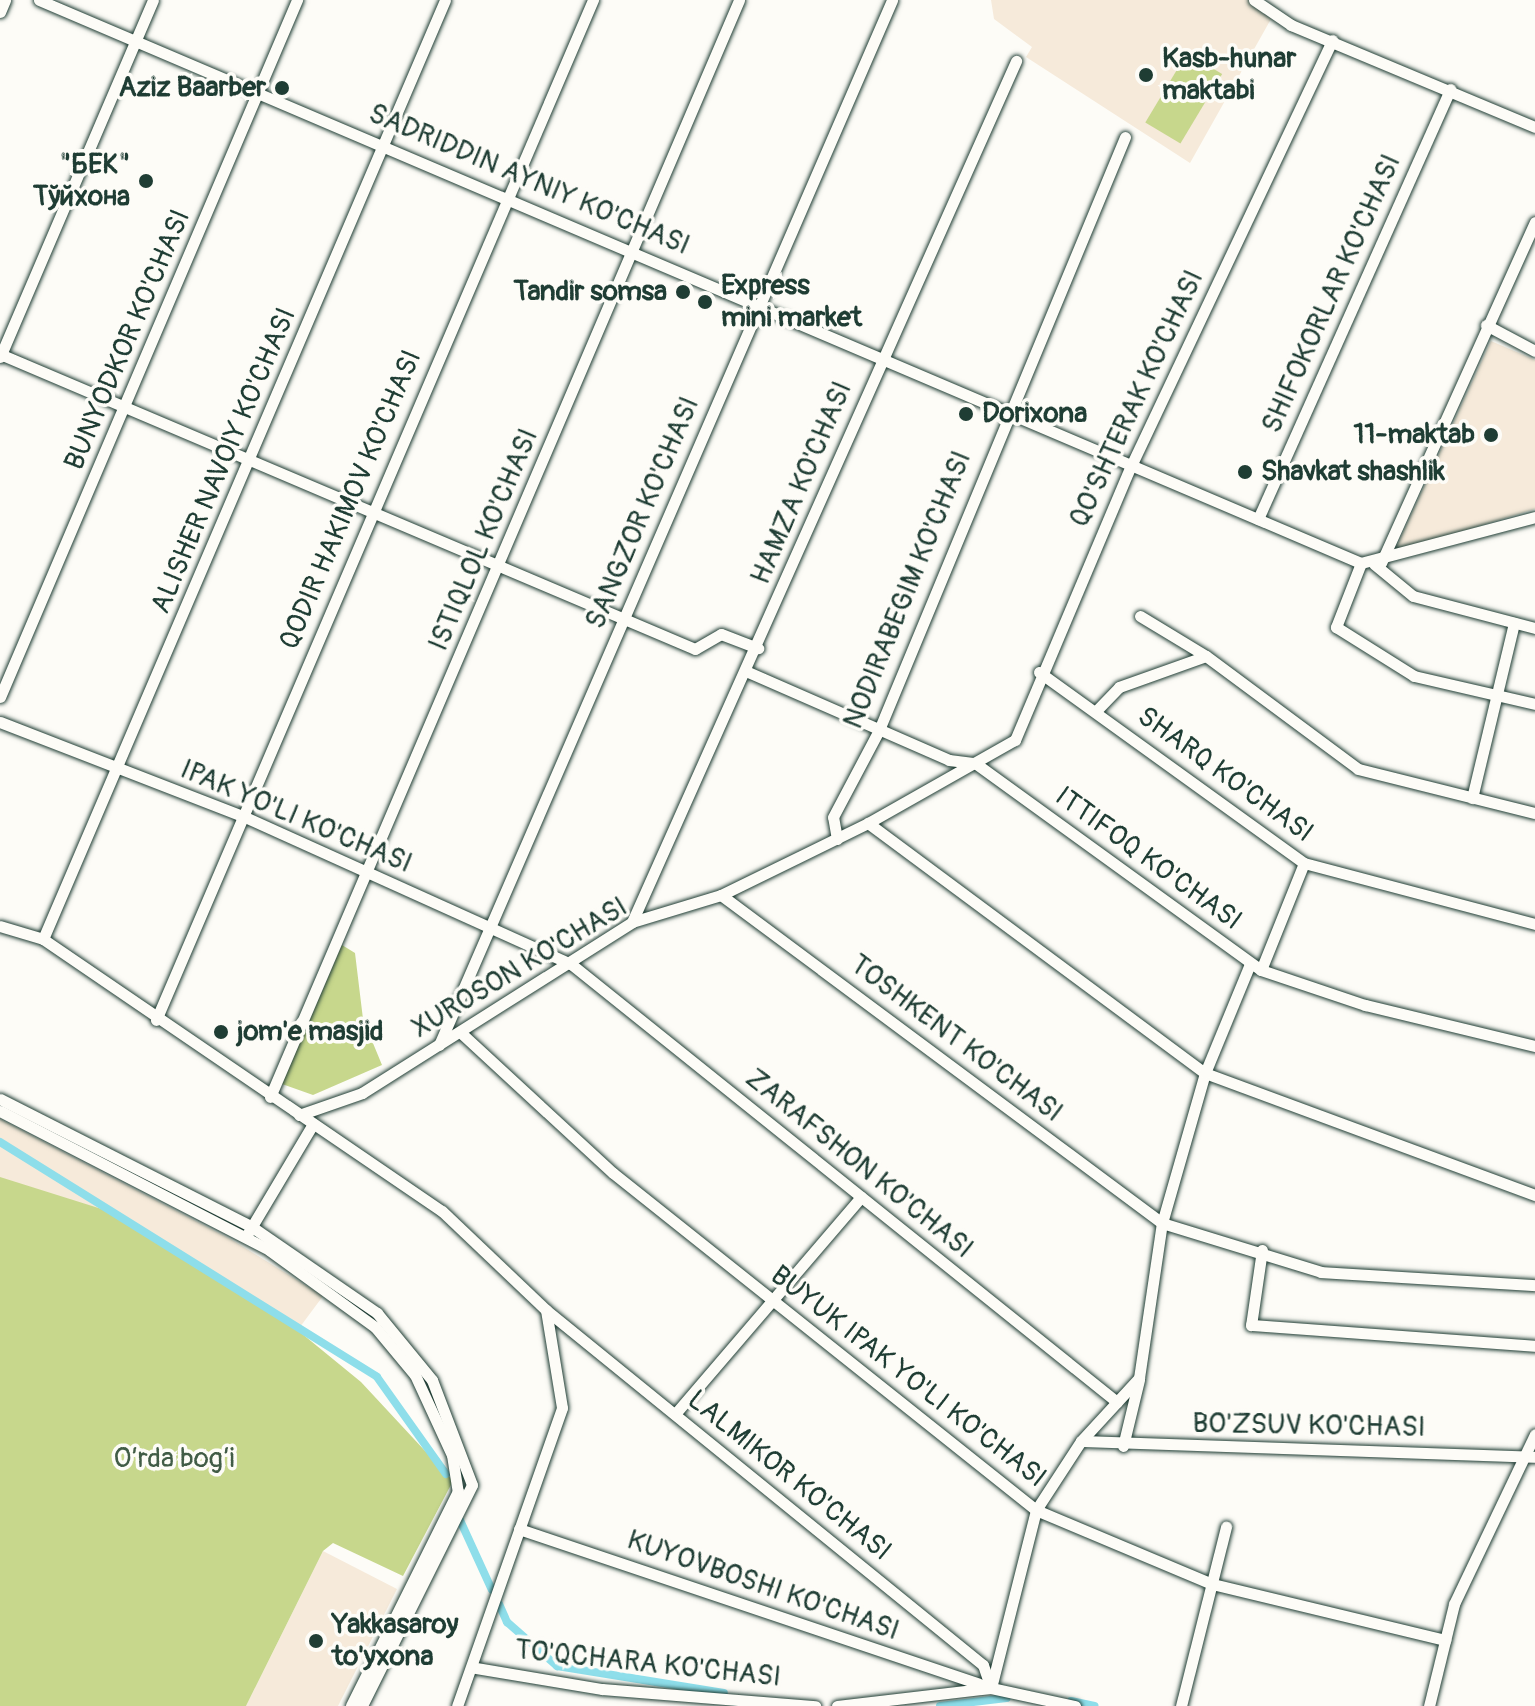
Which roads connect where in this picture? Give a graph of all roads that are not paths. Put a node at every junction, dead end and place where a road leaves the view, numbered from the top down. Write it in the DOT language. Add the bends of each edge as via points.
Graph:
graph roads {
  1 [pos="5,0"];
  2 [pos="39,0"];
  3 [pos="153,0"];
  4 [pos="297,0"];
  5 [pos="445,0"];
  6 [pos="593,0"];
  7 [pos="739,0"];
  8 [pos="892,0"];
  9 [pos="1254,0"];
  10 [pos="0,12"];
  11 [pos="1332,40"];
  12 [pos="136,41"];
  13 [pos="1016,61"];
  14 [pos="1450,89"];
  15 [pos="258,90"];
  16 [pos="1535,127"];
  17 [pos="1125,137"];
  18 [pos="384,143"];
  19 [pos="507,197"];
  20 [pos="1535,222"];
  21 [pos="632,250"];
  22 [pos="758,306"];
  23 [pos="1486,325"];
  24 [pos="1535,351"];
  25 [pos="0,355"];
  26 [pos="882,358"];
  27 [pos="128,407"];
  28 [pos="1007,412"];
  29 [pos="254,459"];
  30 [pos="1131,466"];
  31 [pos="372,510"];
  32 [pos="1535,517"];
  33 [pos="1258,519"];
  34 [pos="1361,563"];
  35 [pos="1378,564"];
  36 [pos="500,567"];
  37 [pos="1140,616"];
  38 [pos="624,619"];
  39 [pos="1514,623"];
  40 [pos="1535,628"];
  41 [pos="758,648"];
  42 [pos="1206,656"];
  43 [pos="748,672"];
  44 [pos="1039,672"];
  45 [pos="1499,696"];
  46 [pos="0,697"];
  47 [pos="1535,704"];
  48 [pos="1096,711"];
  49 [pos="0,722"];
  50 [pos="879,730"];
  51 [pos="975,763"];
  52 [pos="116,769"];
  53 [pos="1472,798"];
  54 [pos="1535,813"];
  55 [pos="245,817"];
  56 [pos="868,823"];
  57 [pos="837,839"];
  58 [pos="1304,863"];
  59 [pos="365,872"];
  60 [pos="721,895"];
  61 [pos="632,922"];
  62 [pos="1535,924"];
  63 [pos="0,926"];
  64 [pos="492,927"];
  65 [pos="43,939"];
  66 [pos="571,964"];
  67 [pos="1255,967"];
  68 [pos="156,1020"];
  69 [pos="460,1032"];
  70 [pos="439,1045"];
  71 [pos="1535,1046"];
  72 [pos="1205,1073"];
  73 [pos="270,1097"];
  74 [pos="0,1099"];
  75 [pos="0,1111"];
  76 [pos="299,1115"];
  77 [pos="313,1124"];
  78 [pos="1535,1195"];
  79 [pos="861,1197"];
  80 [pos="1162,1223"];
  81 [pos="249,1232"];
  82 [pos="1262,1250"];
  83 [pos="1535,1285"];
  84 [pos="775,1303"];
  85 [pos="546,1310"];
  86 [pos="1535,1346"];
  87 [pos="1139,1378"];
  88 [pos="1117,1402"];
  89 [pos="675,1414"];
  90 [pos="1535,1434"];
  91 [pos="1081,1441"];
  92 [pos="1123,1446"];
  93 [pos="1532,1456"];
  94 [pos="1036,1510"];
  95 [pos="1226,1527"];
  96 [pos="519,1529"];
  97 [pos="1212,1584"];
  98 [pos="417,1588"];
  99 [pos="1445,1640"];
  100 [pos="476,1668"];
  101 [pos="991,1688"];
  102 [pos="351,1706"];
  103 [pos="362,1706"];
  104 [pos="457,1706"];
  105 [pos="815,1706"];
  106 [pos="837,1706"];
  107 [pos="1075,1706"];
  108 [pos="1181,1706"];
  109 [pos="1429,1706"];
  1 -- 10 [label="street"];
  2 -- 12 [label="street, SADRIDDIN AYNIY KO'CHASI"];
  3 -- 12 [label="street"];
  4 -- 15 [label="street, BUNYODKOR KO'CHASI"];
  5 -- 18 [label="street, ALISHER NAVOIY KO'CHASI"];
  6 -- 19 [label="street, QODIR HAKIMOV KO'CHASI"];
  7 -- 21 [label="street, ISTIQLOL KO'CHASI"];
  8 -- 22 [label="street, SANGZOR KO'CHASI"];
  9 -- 11 [label="street"];
  11 -- 14 [label="street"];
  11 -- 30 [label="street, QO'SHTERAK KO'CHASI"];
  12 -- 15 [label="street, SADRIDDIN AYNIY KO'CHASI"];
  12 -- 25 [label="street"];
  13 -- 26 [label="street, HAMZA KO'CHASI"];
  14 -- 16 [label="street"];
  14 -- 33 [label="street, SHIFOKORLAR KO'CHASI"];
  15 -- 18 [label="street, SADRIDDIN AYNIY KO'CHASI"];
  15 -- 27 [label="street, BUNYODKOR KO'CHASI"];
  17 -- 28 [label="street, NODIRABEGIM KO'CHASI"];
  18 -- 19 [label="street, SADRIDDIN AYNIY KO'CHASI"];
  18 -- 29 [label="street, ALISHER NAVOIY KO'CHASI"];
  19 -- 21 [label="street, SADRIDDIN AYNIY KO'CHASI"];
  19 -- 31 [label="street, QODIR HAKIMOV KO'CHASI"];
  20 -- 23 [label="street"];
  21 -- 22 [label="street, SADRIDDIN AYNIY KO'CHASI"];
  21 -- 36 [label="street, ISTIQLOL KO'CHASI"];
  22 -- 26 [label="street, SADRIDDIN AYNIY KO'CHASI"];
  22 -- 38 [label="street, SANGZOR KO'CHASI"];
  23 -- 24 [label="street"];
  23 -- 35 [label="street"];
  25 -- 27 [label="street"];
  26 -- 28 [label="street, SADRIDDIN AYNIY KO'CHASI"];
  26 -- 41 [label="street, HAMZA KO'CHASI"];
  27 -- 29 [label="street"];
  27 -- 46 [label="street, BUNYODKOR KO'CHASI"];
  28 -- 30 [label="street, SADRIDDIN AYNIY KO'CHASI"];
  28 -- 50 [label="street, NODIRABEGIM KO'CHASI"];
  29 -- 31 [label="street"];
  29 -- 52 [label="street, ALISHER NAVOIY KO'CHASI"];
  30 -- 33 [label="street, SADRIDDIN AYNIY KO'CHASI"];
  30 -- 44 [label="street, QO'SHTERAK KO'CHASI"];
  31 -- 36 [label="street"];
  31 -- 55 [label="street, QODIR HAKIMOV KO'CHASI"];
  32 -- 35 [label="street, SADRIDDIN AYNIY KO'CHASI"];
  33 -- 34 [label="street, SADRIDDIN AYNIY KO'CHASI"];
  34 -- 35 [label="street, SADRIDDIN AYNIY KO'CHASI"];
  34 -- 45 [label="street" via="1336,627 1414,676"];
  35 -- 39 [label="street" via="1413,596"];
  36 -- 38 [label="street"];
  36 -- 59 [label="street, ISTIQLOL KO'CHASI"];
  37 -- 42 [label="street"];
  38 -- 41 [label="street" via="695,649 721,634"];
  38 -- 64 [label="street, SANGZOR KO'CHASI"];
  39 -- 40 [label="street"];
  39 -- 45 [label="street"];
  41 -- 43 [label="street, HAMZA KO'CHASI"];
  42 -- 48 [label="street" via="1119,687"];
  42 -- 53 [label="street" via="1358,769"];
  43 -- 50 [label="street, ITTIFOQ KO'CHASI"];
  43 -- 61 [label="street, HAMZA KO'CHASI"];
  44 -- 48 [label="street, SHARQ KO'CHASI"];
  44 -- 51 [label="street, QO'SHTERAK KO'CHASI" via="1015,740"];
  45 -- 47 [label="street"];
  45 -- 53 [label="street"];
  48 -- 58 [label="street, SHARQ KO'CHASI"];
  49 -- 52 [label="street, IPAK YO'LI KO'CHASI"];
  50 -- 51 [label="street, ITTIFOQ KO'CHASI"];
  50 -- 57 [label="street, NODIRABEGIM KO'CHASI" via="833,817"];
  51 -- 56 [label="street, QO'SHTERAK KO'CHASI"];
  51 -- 67 [label="street, ITTIFOQ KO'CHASI"];
  52 -- 55 [label="street, IPAK YO'LI KO'CHASI"];
  52 -- 65 [label="street, ALISHER NAVOIY KO'CHASI"];
  53 -- 54 [label="street"];
  55 -- 59 [label="street, IPAK YO'LI KO'CHASI"];
  55 -- 68 [label="street, QODIR HAKIMOV KO'CHASI"];
  56 -- 57 [label="street, XUROSON KO'CHASI"];
  56 -- 72 [label="street"];
  57 -- 60 [label="street, XUROSON KO'CHASI"];
  58 -- 62 [label="street, SHARQ KO'CHASI"];
  58 -- 67 [label="street"];
  59 -- 64 [label="street, IPAK YO'LI KO'CHASI"];
  59 -- 73 [label="street, ISTIQLOL KO'CHASI"];
  60 -- 61 [label="street, XUROSON KO'CHASI"];
  60 -- 80 [label="street, TOSHKENT KO'CHASI"];
  61 -- 66 [label="street, XUROSON KO'CHASI"];
  63 -- 65 [label="street, LALMIKOR KO'CHASI"];
  64 -- 66 [label="street, IPAK YO'LI KO'CHASI"];
  64 -- 70 [label="street, SANGZOR KO'CHASI"];
  65 -- 68 [label="street, LALMIKOR KO'CHASI"];
  66 -- 69 [label="street, XUROSON KO'CHASI"];
  66 -- 79 [label="street, ZARAFSHON KO'CHASI"];
  67 -- 71 [label="street, ITTIFOQ KO'CHASI" via="1365,1005"];
  67 -- 72 [label="street"];
  68 -- 73 [label="street, LALMIKOR KO'CHASI"];
  69 -- 70 [label="street, XUROSON KO'CHASI"];
  69 -- 84 [label="street, BUYUK IPAK YO'LI KO'CHASI" via="613,1173"];
  70 -- 76 [label="street, XUROSON KO'CHASI" via="362,1093"];
  72 -- 78 [label="street"];
  72 -- 80 [label="street"];
  73 -- 76 [label="street, LALMIKOR KO'CHASI"];
  74 -- 81 [label="street"];
  75 -- 81 [label="street"];
  76 -- 77 [label="street, LALMIKOR KO'CHASI"];
  77 -- 81 [label="street"];
  77 -- 85 [label="street, LALMIKOR KO'CHASI" via="442,1211"];
  79 -- 84 [label="street"];
  79 -- 88 [label="street, ZARAFSHON KO'CHASI"];
  80 -- 82 [label="street"];
  80 -- 87 [label="street"];
  81 -- 98 [label="street" via="377,1313 432,1380 472,1485"];
  82 -- 83 [label="street" via="1321,1272"];
  82 -- 86 [label="street" via="1251,1325"];
  84 -- 89 [label="street"];
  84 -- 94 [label="street, BUYUK IPAK YO'LI KO'CHASI"];
  85 -- 89 [label="street, LALMIKOR KO'CHASI"];
  85 -- 96 [label="street" via="562,1408"];
  87 -- 88 [label="street"];
  87 -- 92 [label="street"];
  88 -- 91 [label="street"];
  89 -- 101 [label="street, LALMIKOR KO'CHASI" via="983,1665"];
  90 -- 93 [label="street"];
  91 -- 92 [label="street, BO'ZSUV KO'CHASI"];
  91 -- 94 [label="street"];
  92 -- 93 [label="street, BO'ZSUV KO'CHASI"];
  93 -- 99 [label="street" via="1454,1604"];
  94 -- 97 [label="street, BUYUK IPAK YO'LI KO'CHASI"];
  94 -- 101 [label="street"];
  95 -- 97 [label="street"];
  96 -- 100 [label="street"];
  96 -- 101 [label="street, KUYOVBOSHI KO'CHASI"];
  97 -- 99 [label="street, BUYUK IPAK YO'LI KO'CHASI"];
  97 -- 108 [label="street"];
  98 -- 102 [label="street"];
  98 -- 103 [label="street"];
  99 -- 109 [label="street"];
  100 -- 104 [label="street"];
  100 -- 105 [label="street, TO'QCHARA KO'CHASI" via="602,1689"];
  101 -- 106 [label="street"];
  101 -- 107 [label="street"];
}
